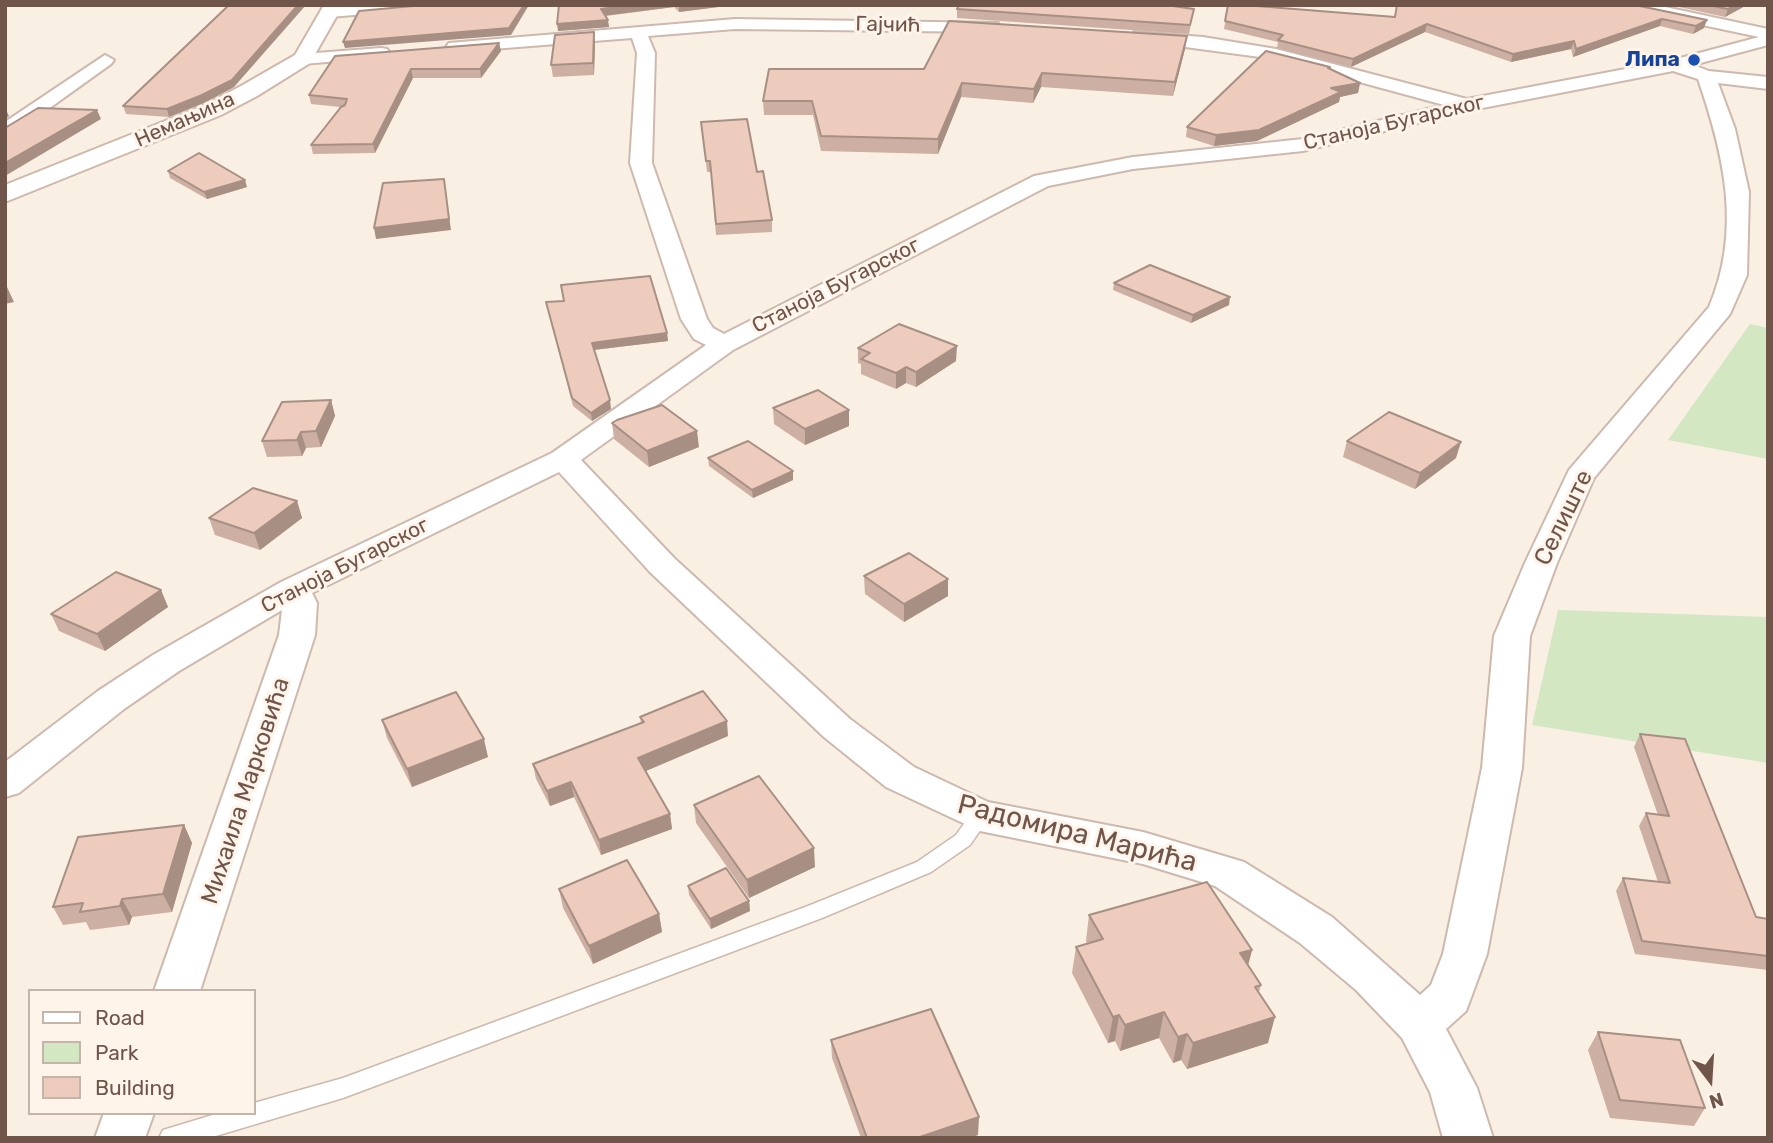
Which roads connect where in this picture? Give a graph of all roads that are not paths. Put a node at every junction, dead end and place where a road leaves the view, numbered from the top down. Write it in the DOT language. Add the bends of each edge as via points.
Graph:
graph roads {
  1 [pos="414,5"];
  2 [pos="722,5"];
  3 [pos="1632,5"];
  4 [pos="332,9"];
  5 [pos="735,24"];
  6 [pos="1011,28"];
  7 [pos="638,32"];
  8 [pos="1768,34"];
  9 [pos="1119,35"];
  10 [pos="1768,40"];
  11 [pos="442,48"];
  12 [pos="401,51"];
  13 [pos="303,59"];
  14 [pos="105,61"];
  15 [pos="1674,65"];
  16 [pos="1706,76"];
  17 [pos="1768,83"];
  18 [pos="1467,105"];
  19 [pos="5,131"];
  20 [pos="9,191"];
  21 [pos="724,344"];
  22 [pos="563,459"];
  23 [pos="293,589"];
  24 [pos="5,783"];
  25 [pos="980,816"];
  26 [pos="178,989"];
  27 [pos="1419,1024"];
  28 [pos="256,1113"];
  29 [pos="128,1115"];
  30 [pos="250,1115"];
  31 [pos="120,1138"];
  32 [pos="171,1138"];
  33 [pos="1468,1138"];
  1 -- 4 [label="street"];
  2 -- 5 [label="street"];
  3 -- 8 [label="street"];
  4 -- 13 [label="street"];
  5 -- 6 [label="street, Гајчић"];
  5 -- 7 [label="street, Гајчић"];
  7 -- 11 [label="street, Гајчић"];
  7 -- 21 [label="street" via="646,53 641,163 694,319 703,332"];
  9 -- 18 [label="street" via="1256,50"];
  10 -- 15 [label="street, Станоја Бугарског"];
  12 -- 13 [label="street"];
  13 -- 20 [label="street, Немањина" via="213,110"];
  14 -- 19 [label="street"];
  15 -- 16 [label="street"];
  15 -- 18 [label="street, Станоја Бугарског"];
  16 -- 17 [label="street"];
  16 -- 27 [label="street, Селиште" via="1725,129 1738,192 1735,275 1721,309 1580,475 1541,564 1513,636 1502,768 1465,954 1450,997"];
  18 -- 21 [label="street, Станоја Бугарског" via="1303,145 1133,163 1042,181"];
  21 -- 22 [label="street, Станоја Бугарског"];
  22 -- 23 [label="street, Станоја Бугарског"];
  22 -- 25 [label="street, Радомира Марића" via="662,565 837,728 900,777"];
  23 -- 24 [label="street, Станоја Бугарског" via="111,700"];
  23 -- 26 [label="street, Михаила Марковића" via="300,603 297,635"];
  25 -- 27 [label="street, Радомира Марића" via="1143,848 1229,874 1316,930"];
  25 -- 28 [label="lane" via="962,840 924,867 815,912 343,1088"];
  27 -- 33 [label="street, Радомира Марића" via="1453,1088"];
  29 -- 31 [label="street"];
  30 -- 32 [label="lane"];
}
